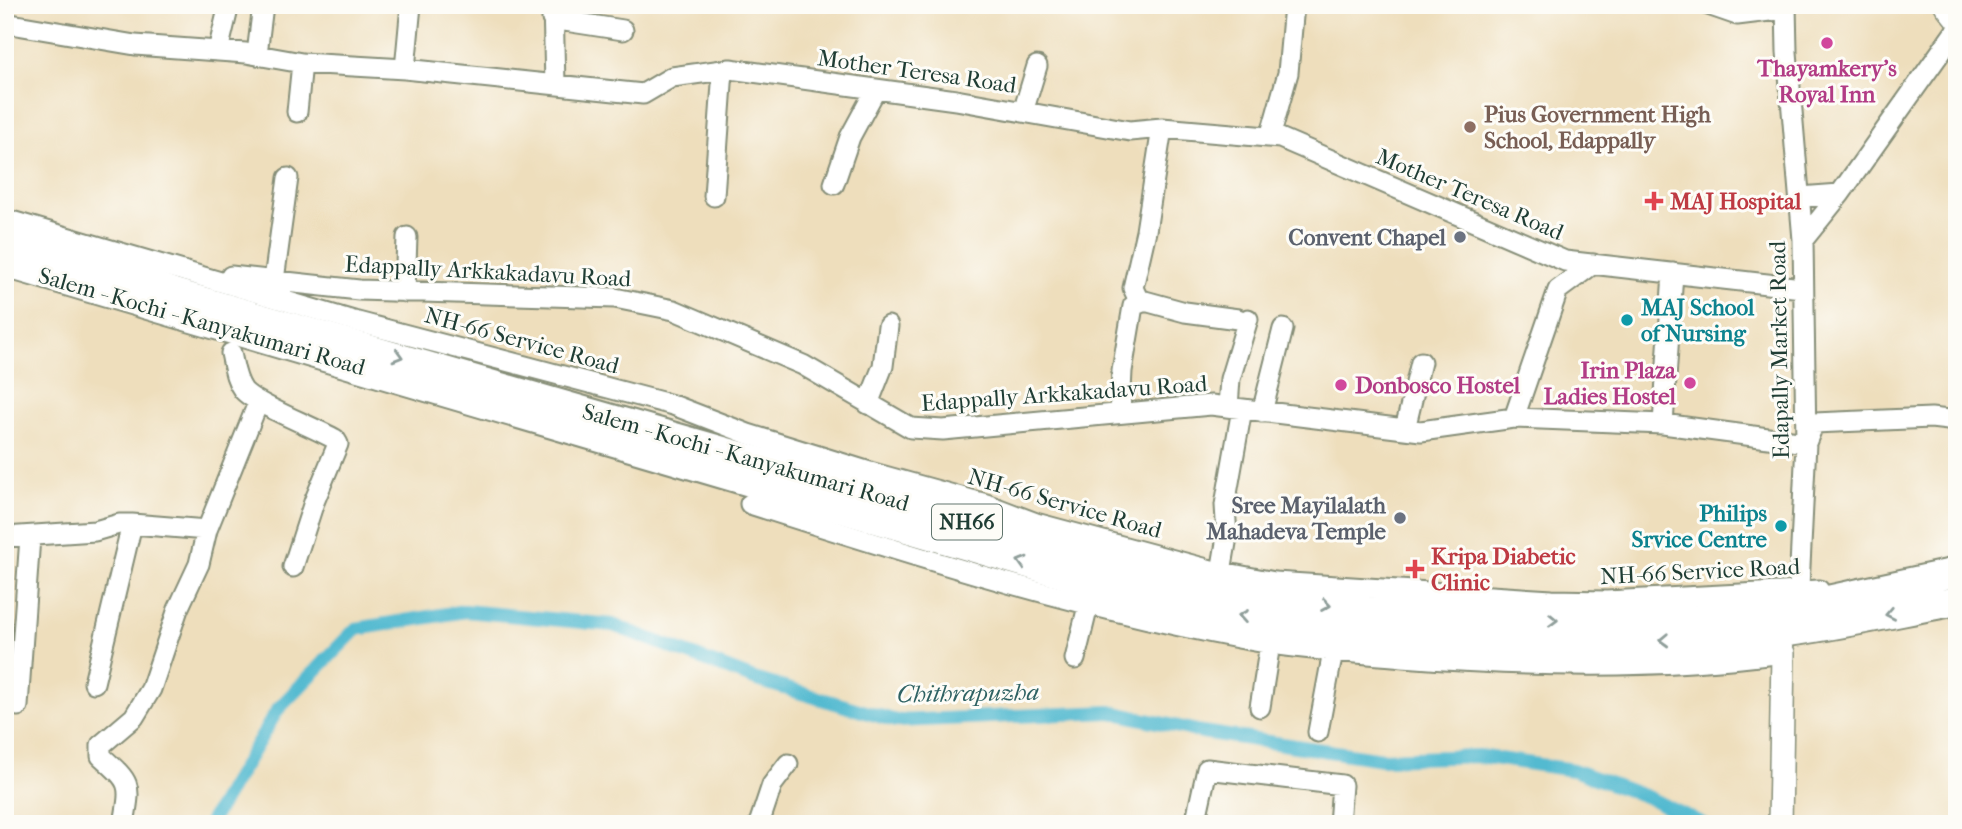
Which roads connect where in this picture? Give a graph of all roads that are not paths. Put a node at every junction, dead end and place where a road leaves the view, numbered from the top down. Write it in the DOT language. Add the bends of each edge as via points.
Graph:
graph roads {
  1 [pos="229,5"];
  2 [pos="262,5"];
  3 [pos="411,5"];
  4 [pos="1294,5"];
  5 [pos="1708,5"];
  6 [pos="1947,5"];
  7 [pos="1786,7"];
  8 [pos="553,12"];
  9 [pos="1957,19"];
  10 [pos="5,23"];
  11 [pos="1957,29"];
  12 [pos="623,30"];
  13 [pos="218,51"];
  14 [pos="257,54"];
  15 [pos="302,63"];
  16 [pos="1037,66"];
  17 [pos="405,69"];
  18 [pos="723,70"];
  19 [pos="555,84"];
  20 [pos="876,89"];
  21 [pos="297,112"];
  22 [pos="1023,112"];
  23 [pos="1162,128"];
  24 [pos="1270,137"];
  25 [pos="288,178"];
  26 [pos="834,184"];
  27 [pos="1840,194"];
  28 [pos="714,196"];
  29 [pos="1800,197"];
  30 [pos="5,219"];
  31 [pos="5,233"];
  32 [pos="407,237"];
  33 [pos="1803,240"];
  34 [pos="5,263"];
  35 [pos="1593,264"];
  36 [pos="185,271"];
  37 [pos="1673,273"];
  38 [pos="274,280"];
  39 [pos="1802,288"];
  40 [pos="405,292"];
  41 [pos="1140,303"];
  42 [pos="888,326"];
  43 [pos="1283,329"];
  44 [pos="231,353"];
  45 [pos="1421,362"];
  46 [pos="258,402"];
  47 [pos="868,404"];
  48 [pos="1235,408"];
  49 [pos="1120,412"];
  50 [pos="1262,412"];
  51 [pos="1514,418"];
  52 [pos="1957,421"];
  53 [pos="1663,424"];
  54 [pos="1405,429"];
  55 [pos="1806,443"];
  56 [pos="753,494"];
  57 [pos="132,524"];
  58 [pos="207,530"];
  59 [pos="5,537"];
  60 [pos="30,537"];
  61 [pos="989,540"];
  62 [pos="1957,561"];
  63 [pos="293,567"];
  64 [pos="1221,572"];
  65 [pos="1957,572"];
  66 [pos="1795,601"];
  67 [pos="1957,601"];
  68 [pos="1089,602"];
  69 [pos="1487,607"];
  70 [pos="1270,644"];
  71 [pos="1333,652"];
  72 [pos="1783,653"];
  73 [pos="1075,659"];
  74 [pos="94,683"];
  75 [pos="18,706"];
  76 [pos="1260,707"];
  77 [pos="1318,732"];
  78 [pos="788,764"];
  79 [pos="124,824"];
  80 [pos="759,824"];
  81 [pos="1195,824"];
  82 [pos="1339,824"];
  83 [pos="1780,824"];
  1 -- 13 [label="street"];
  2 -- 14 [label="street"];
  3 -- 17 [label="street"];
  4 -- 24 [label="street" via="1288,73"];
  5 -- 7 [label="street" via="1737,15"];
  6 -- 9 [label="main road"];
  7 -- 29 [label="street, Edapally Market Road"];
  8 -- 12 [label="street"];
  8 -- 19 [label="street"];
  10 -- 13 [label="street, Mother Teresa Road" via="135,45"];
  11 -- 27 [label="street"];
  13 -- 14 [label="street, Mother Teresa Road"];
  14 -- 15 [label="street, Mother Teresa Road"];
  15 -- 17 [label="street, Mother Teresa Road"];
  15 -- 21 [label="street"];
  16 -- 22 [label="street"];
  17 -- 19 [label="street, Mother Teresa Road"];
  18 -- 19 [label="street, Mother Teresa Road" via="672,77 643,94"];
  18 -- 20 [label="street, Mother Teresa Road"];
  18 -- 28 [label="street"];
  20 -- 22 [label="street, Mother Teresa Road"];
  20 -- 26 [label="street" via="849,137"];
  22 -- 23 [label="street, Mother Teresa Road" via="1130,131"];
  23 -- 24 [label="street, Mother Teresa Road"];
  23 -- 41 [label="street" via="1133,288"];
  24 -- 35 [label="street, Mother Teresa Road" via="1564,261"];
  25 -- 38 [label="street"];
  27 -- 29 [label="street"];
  27 -- 33 [label="street"];
  29 -- 33 [label="street, Edapally Market Road"];
  30 -- 36 [label="street"];
  31 -- 61 [label="highway, Salem - Kochi - Kanyakumari Road / NH66, one-way" via="174,293"];
  32 -- 40 [label="street"];
  33 -- 39 [label="street, Edapally Market Road"];
  34 -- 56 [label="highway, Salem - Kochi - Kanyakumari Road / NH66"];
  35 -- 37 [label="street, Mother Teresa Road"];
  35 -- 51 [label="street" via="1558,290"];
  36 -- 38 [label="street, Edappally Arkkakadavu Road"];
  36 -- 64 [label="street, NH-66 Service Road" via="673,405 748,434 1036,523"];
  37 -- 39 [label="street, Mother Teresa Road"];
  37 -- 53 [label="street"];
  38 -- 40 [label="street, Edappally Arkkakadavu Road"];
  39 -- 55 [label="street, Edapally Market Road"];
  40 -- 47 [label="street, Edappally Arkkakadavu Road" via="615,298 674,310 803,365"];
  41 -- 48 [label="street" via="1243,319 1230,379"];
  41 -- 49 [label="street" via="1133,306"];
  42 -- 47 [label="street" via="883,366"];
  43 -- 50 [label="street"];
  44 -- 46 [label="street" via="236,379"];
  45 -- 54 [label="street"];
  46 -- 58 [label="street"];
  46 -- 63 [label="street" via="304,422 338,444"];
  47 -- 49 [label="street, Edappally Arkkakadavu Road" via="911,428 943,430"];
  48 -- 49 [label="street, Edappally Arkkakadavu Road" via="1211,405"];
  48 -- 50 [label="street, Edappally Arkkakadavu Road"];
  48 -- 64 [label="street"];
  50 -- 54 [label="street, Edappally Arkkakadavu Road"];
  51 -- 53 [label="street, Edappally Arkkakadavu Road"];
  51 -- 54 [label="street, Edappally Arkkakadavu Road"];
  52 -- 55 [label="street" via="1814,423"];
  53 -- 55 [label="street, Edappally Arkkakadavu Road"];
  55 -- 66 [label="street, Edapally Market Road"];
  56 -- 61 [label="highway, Salem - Kochi - Kanyakumari Road / NH66"];
  56 -- 68 [label="street" via="940,562"];
  57 -- 58 [label="street"];
  57 -- 60 [label="street"];
  57 -- 74 [label="street"];
  58 -- 79 [label="street" via="199,564 144,703 118,734 101,746 101,756 128,785"];
  59 -- 60 [label="street"];
  60 -- 75 [label="street"];
  67 -- 61 [label="highway, Salem - Kochi - Kanyakumari Road / NH66, one-way" via="1781,633 1546,645 1432,640 1314,629 1216,612 1097,583"];
  61 -- 69 [label="highway, Salem - Kochi - Kanyakumari Road / NH66, one-way" via="1253,594 1367,611"];
  62 -- 66 [label="street, NH-66 Service Road"];
  64 -- 69 [label="street, NH-66 Service Road"];
  65 -- 66 [label="highway, Salem - Kochi - Kanyakumari Road / NH66"];
  66 -- 69 [label="highway, Salem - Kochi - Kanyakumari Road / NH66" via="1697,619 1598,621"];
  68 -- 70 [label="street"];
  68 -- 73 [label="street"];
  70 -- 71 [label="street"];
  70 -- 76 [label="street"];
  71 -- 72 [label="street" via="1597,667"];
  71 -- 77 [label="street"];
  72 -- 83 [label="main road"];
  78 -- 80 [label="street" via="772,785"];
  81 -- 82 [label="street" via="1207,769 1342,785"];
}
